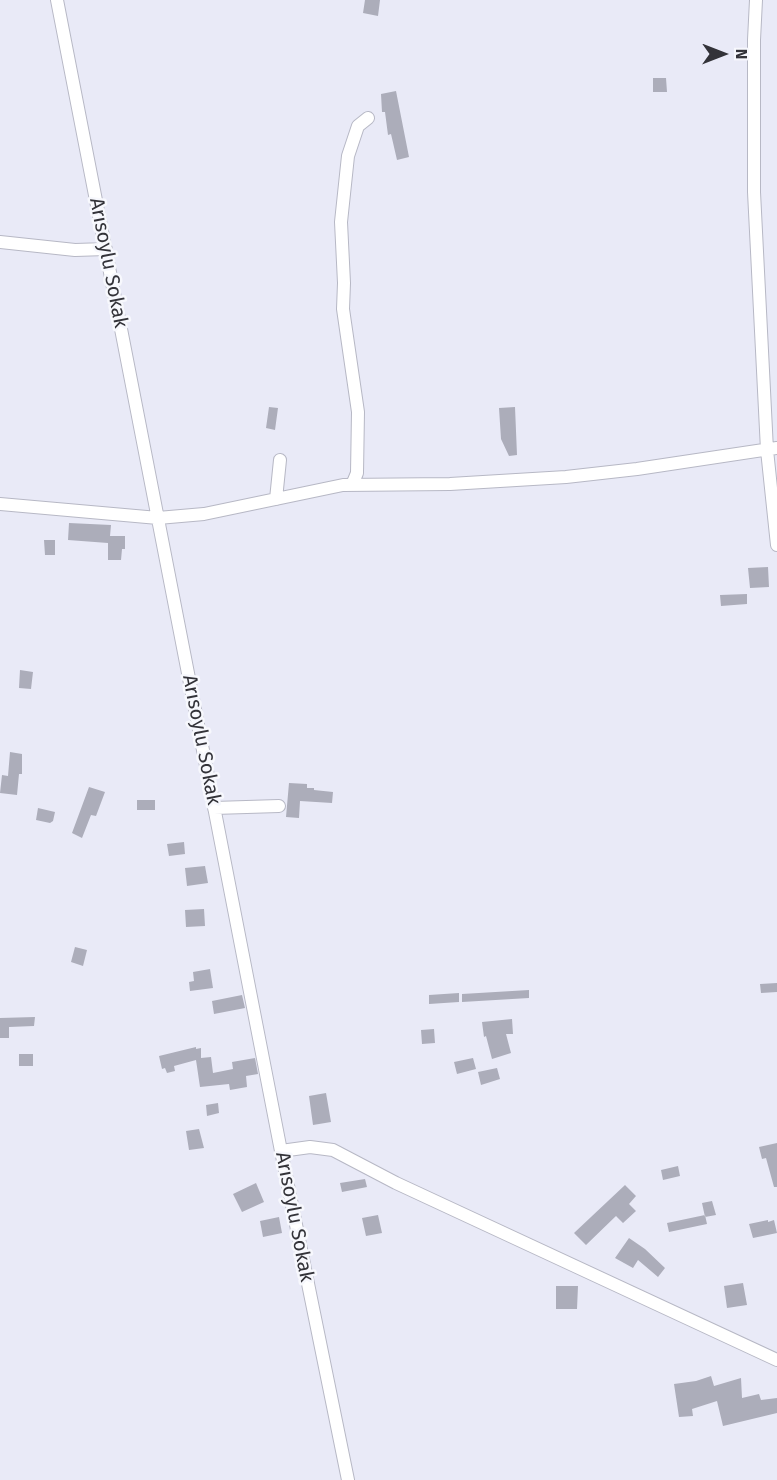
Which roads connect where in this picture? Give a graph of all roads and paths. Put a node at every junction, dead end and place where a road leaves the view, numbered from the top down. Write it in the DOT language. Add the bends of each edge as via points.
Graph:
graph roads {
  1 [pos="57,0"];
  2 [pos="756,0"];
  3 [pos="368,118"];
  4 [pos="0,242"];
  5 [pos="106,249"];
  6 [pos="772,449"];
  7 [pos="280,460"];
  8 [pos="352,485"];
  9 [pos="276,499"];
  10 [pos="0,504"];
  11 [pos="158,518"];
  12 [pos="777,545"];
  13 [pos="279,806"];
  14 [pos="214,808"];
  15 [pos="281,1151"];
  16 [pos="777,1360"];
  17 [pos="348,1480"];
  1 -- 5 [label="street, Arısoylu Sokak"];
  2 -- 6 [label="street" via="754,192"];
  3 -- 8 [label="street" via="358,126 348,156 341,222 343,309 358,412 357,473"];
  4 -- 5 [label="street" via="75,250"];
  5 -- 11 [label="street, Arısoylu Sokak"];
  6 -- 8 [label="street" via="566,477"];
  6 -- 12 [label="street"];
  7 -- 9 [label="street"];
  8 -- 9 [label="street"];
  9 -- 11 [label="street" via="204,514"];
  10 -- 11 [label="street"];
  11 -- 14 [label="street, Arısoylu Sokak"];
  13 -- 14 [label="street"];
  14 -- 15 [label="street, Arısoylu Sokak"];
  15 -- 16 [label="street" via="310,1147 333,1150"];
  15 -- 17 [label="street, Arısoylu Sokak"];
}
